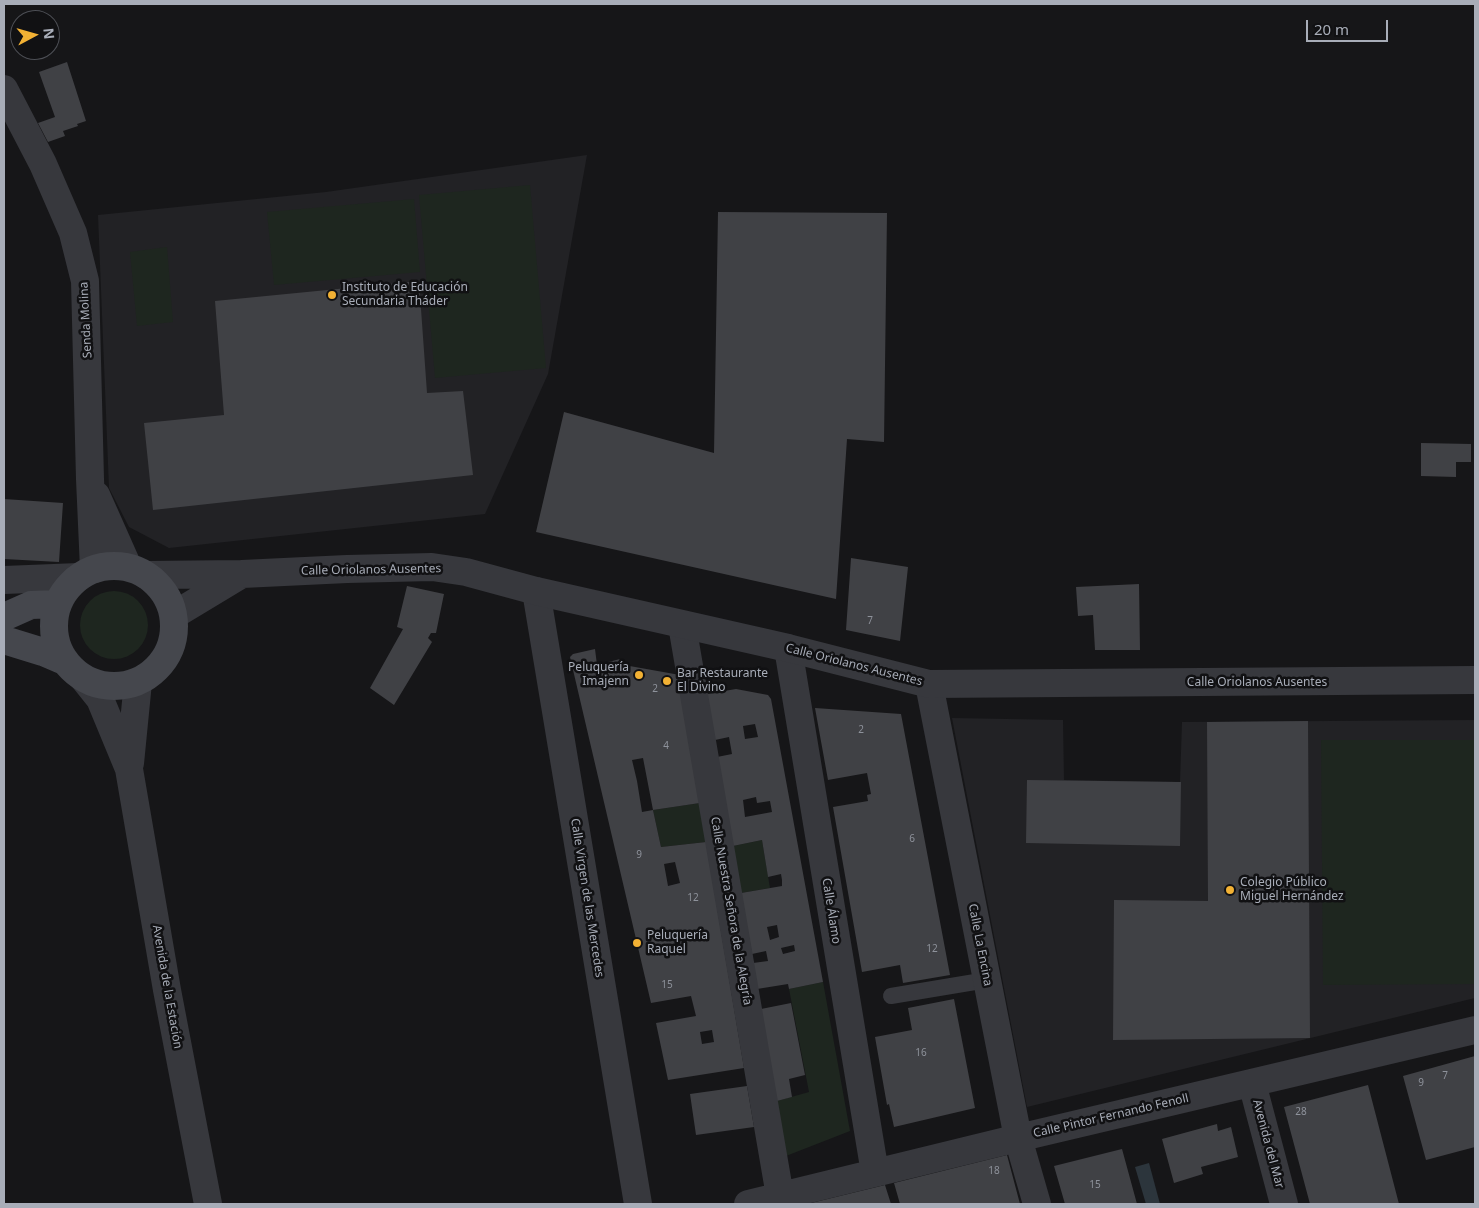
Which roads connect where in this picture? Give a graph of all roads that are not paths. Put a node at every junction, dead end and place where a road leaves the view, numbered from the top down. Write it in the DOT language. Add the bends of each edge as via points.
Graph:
graph roads {
  1 [pos="4,89"];
  2 [pos="90,479"];
  3 [pos="137,571"];
  4 [pos="86,573"];
  5 [pos="242,574"];
  6 [pos="4,580"];
  7 [pos="536,591"];
  8 [pos="58,604"];
  9 [pos="174,615"];
  10 [pos="4,617"];
  11 [pos="682,624"];
  12 [pos="4,640"];
  13 [pos="788,648"];
  14 [pos="64,661"];
  15 [pos="84,679"];
  16 [pos="1475,680"];
  17 [pos="138,682"];
  18 [pos="929,684"];
  19 [pos="129,770"];
  20 [pos="987,980"];
  21 [pos="891,996"];
  22 [pos="1475,1030"];
  23 [pos="1252,1083"];
  24 [pos="1018,1138"];
  25 [pos="875,1173"];
  26 [pos="780,1196"];
  27 [pos="208,1204"];
  28 [pos="638,1204"];
  29 [pos="748,1204"];
  30 [pos="1037,1204"];
  31 [pos="1284,1204"];
  1 -- 2 [label="street, Senda Molina" via="43,164 73,233 85,281"];
  2 -- 3 [label="street, Senda Molina"];
  2 -- 4 [label="street, Senda Molina"];
  3 -- 4 [label="main road" via="110,566"];
  3 -- 5 [label="street, Calle Oriolanos Ausentes"];
  3 -- 9 [label="main road" via="159,586"];
  4 -- 6 [label="street"];
  4 -- 8 [label="main road" via="66,589"];
  5 -- 7 [label="street, Calle Oriolanos Ausentes" via="432,567 466,572"];
  5 -- 9 [label="street, Calle Oriolanos Ausentes"];
  7 -- 11 [label="street, Calle Oriolanos Ausentes"];
  7 -- 28 [label="street, Calle Virgen de las Mercedes"];
  8 -- 10 [label="main road" via="31,605"];
  8 -- 14 [label="main road" via="53,623 56,643"];
  9 -- 17 [label="main road" via="174,636 168,655 155,671"];
  11 -- 13 [label="street, Calle Oriolanos Ausentes"];
  11 -- 26 [label="street, Calle Nuestra Señora de la Alegría"];
  12 -- 14 [label="main road"];
  13 -- 18 [label="street, Calle Oriolanos Ausentes"];
  13 -- 25 [label="street, Calle Álamo"];
  14 -- 15 [label="main road"];
  15 -- 17 [label="main road" via="102,686 120,687"];
  15 -- 19 [label="street, Avenida de la Estación" via="100,699"];
  16 -- 18 [label="street, Calle Oriolanos Ausentes"];
  17 -- 19 [label="street, Avenida de la Estación"];
  18 -- 20 [label="street, Calle La Encina"];
  19 -- 27 [label="street, Avenida de la Estación"];
  20 -- 21 [label="lane"];
  20 -- 24 [label="street, Calle La Encina"];
  22 -- 23 [label="street, Calle Pintor Fernando Fenoll"];
  23 -- 24 [label="street, Calle Pintor Fernando Fenoll"];
  23 -- 31 [label="street, Avenida del Mar"];
  24 -- 25 [label="street, Calle Pintor Fernando Fenoll"];
  24 -- 30 [label="street, Calle La Encina"];
  25 -- 26 [label="street, Calle Pintor Fernando Fenoll"];
  26 -- 29 [label="street, Calle Pintor Fernando Fenoll"];
}
